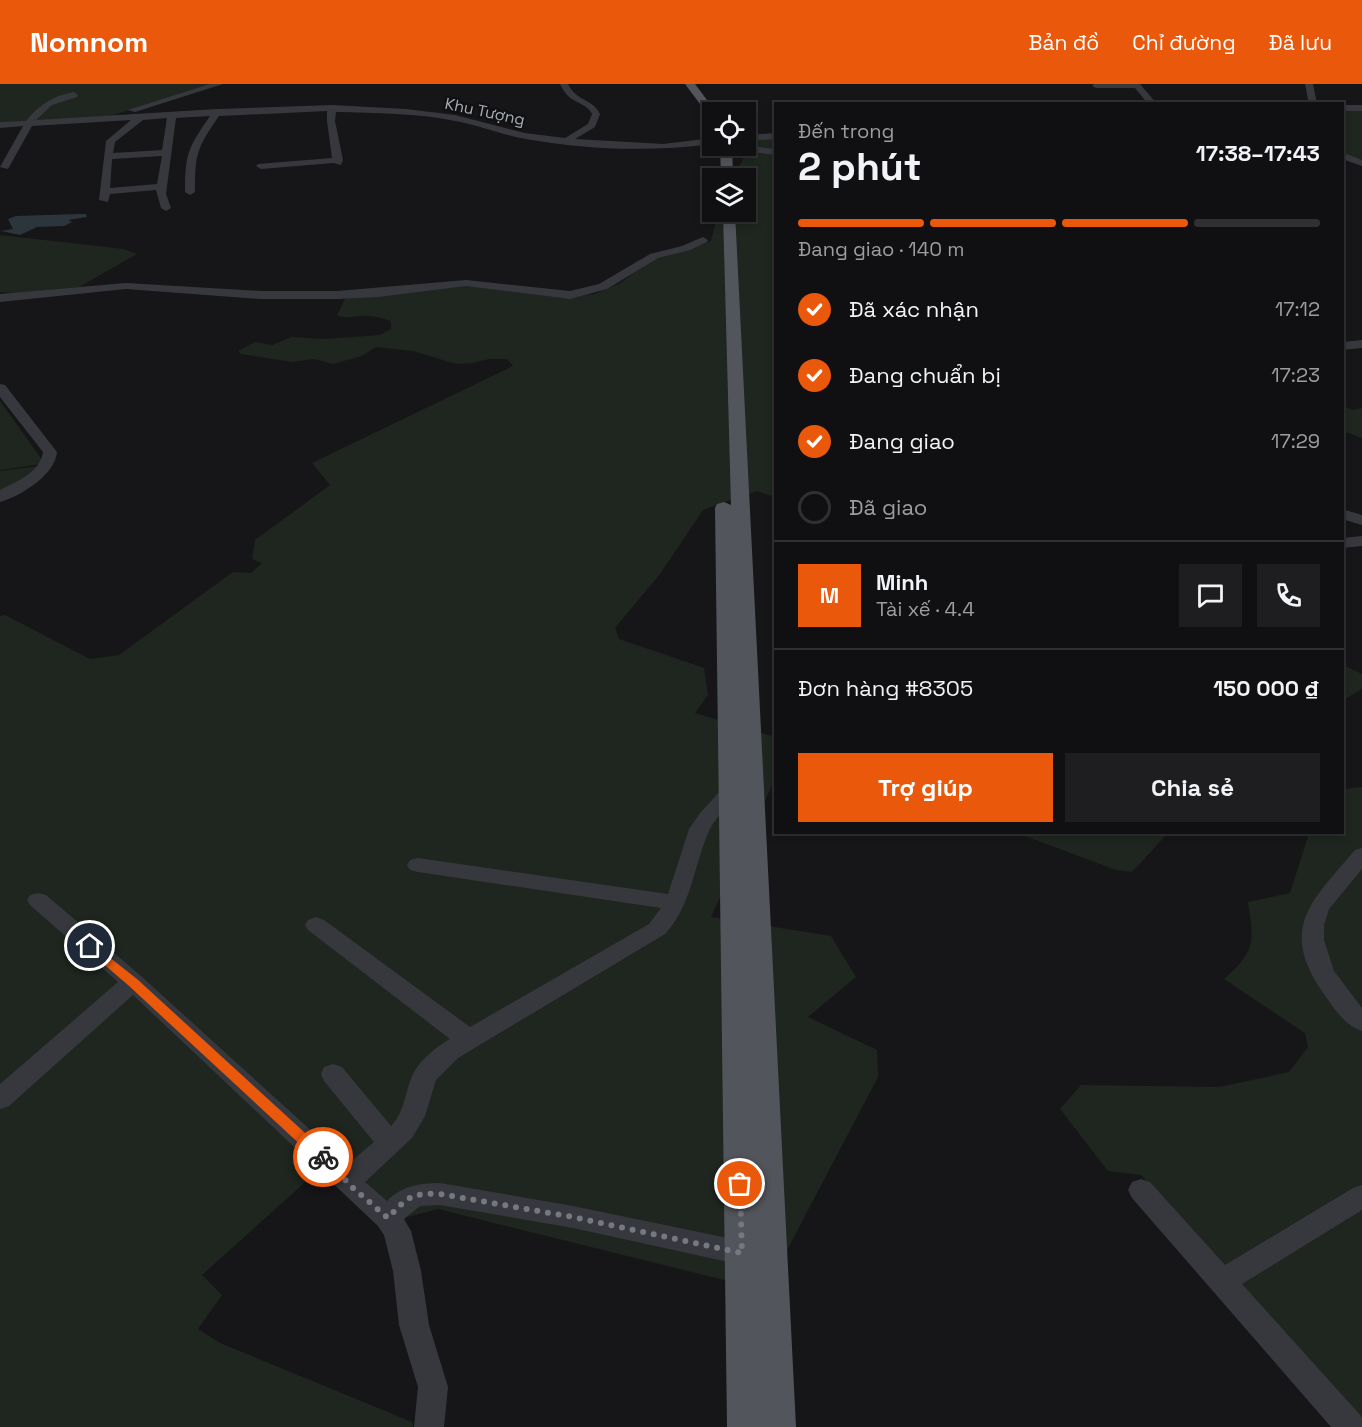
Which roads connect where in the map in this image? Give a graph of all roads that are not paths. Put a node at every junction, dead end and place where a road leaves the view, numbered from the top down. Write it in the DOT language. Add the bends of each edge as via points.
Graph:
graph roads {
  1 [pos="219,84"];
  2 [pos="564,84"];
  3 [pos="690,84"];
  4 [pos="699,84"];
  5 [pos="1309,84"];
  6 [pos="1096,86"];
  7 [pos="74,95"];
  8 [pos="704,102"];
  9 [pos="713,102"];
  10 [pos="1151,102"];
  11 [pos="1313,102"];
  12 [pos="332,108"];
  13 [pos="1344,108"];
  14 [pos="1362,108"];
  15 [pos="217,112"];
  16 [pos="172,115"];
  17 [pos="141,117"];
  18 [pos="105,119"];
  19 [pos="28,123"];
  20 [pos="0,125"];
  21 [pos="774,136"];
  22 [pos="756,137"];
  23 [pos="566,141"];
  24 [pos="702,142"];
  25 [pos="756,150"];
  26 [pos="774,152"];
  27 [pos="167,153"];
  28 [pos="1344,155"];
  29 [pos="108,156"];
  30 [pos="1362,163"];
  31 [pos="261,166"];
  32 [pos="5,167"];
  33 [pos="162,187"];
  34 [pos="190,192"];
  35 [pos="166,208"];
  36 [pos="717,222"];
  37 [pos="729,222"];
  38 [pos="703,240"];
  39 [pos="2,297"];
  40 [pos="1362,344"];
  41 [pos="1344,346"];
  42 [pos="0,388"];
  43 [pos="0,497"];
  44 [pos="1344,515"];
  45 [pos="1362,520"];
  46 [pos="1362,542"];
  47 [pos="1344,543"];
  48 [pos="731,791"];
  49 [pos="1362,855"];
  50 [pos="418,865"];
  51 [pos="38,900"];
  52 [pos="674,902"];
  53 [pos="316,925"];
  54 [pos="133,982"];
  55 [pos="1362,1022"];
  56 [pos="468,1039"];
  57 [pos="333,1074"];
  58 [pos="0,1098"];
  59 [pos="390,1143"];
  60 [pos="351,1183"];
  61 [pos="1141,1190"];
  62 [pos="1362,1196"];
  63 [pos="388,1218"];
  64 [pos="742,1253"];
  65 [pos="1222,1282"];
  66 [pos="429,1427"];
  67 [pos="746,1427"];
  68 [pos="777,1427"];
  69 [pos="1351,1427"];
  1 -- 18 [label="street"];
  2 -- 23 [label="street" via="569,95 593,108 596,114 592,125"];
  3 -- 8 [label="main road"];
  4 -- 9 [label="main road"];
  5 -- 11 [label="street"];
  6 -- 10 [label="street" via="1137,86"];
  7 -- 19 [label="street" via="57,98"];
  12 -- 15 [label="street, Khu Tượng"];
  12 -- 23 [label="street, Khu Tượng" via="455,118 525,136"];
  12 -- 31 [label="street" via="338,162"];
  13 -- 14 [label="street"];
  15 -- 16 [label="street, Khu Tượng"];
  15 -- 34 [label="street" via="195,144"];
  16 -- 17 [label="street, Khu Tượng"];
  16 -- 27 [label="street"];
  17 -- 18 [label="street, Khu Tượng"];
  17 -- 29 [label="street" via="111,141"];
  18 -- 19 [label="street, Khu Tượng"];
  19 -- 20 [label="street, Khu Tượng"];
  19 -- 32 [label="street"];
  21 -- 22 [label="street"];
  23 -- 24 [label="street, Khu Tượng" via="631,147"];
  25 -- 26 [label="street"];
  27 -- 29 [label="street"];
  27 -- 33 [label="street"];
  28 -- 30 [label="street"];
  29 -- 33 [label="street" via="105,195"];
  33 -- 35 [label="street"];
  36 -- 48 [label="main road"];
  37 -- 68 [label="main road"];
  38 -- 39 [label="street" via="654,256 603,287 570,296 466,283 337,295 261,295 148,286"];
  40 -- 41 [label="street"];
  42 -- 43 [label="street" via="50,452 47,465 36,475"];
  44 -- 45 [label="street"];
  46 -- 47 [label="street"];
  48 -- 52 [label="street" via="697,833"];
  48 -- 64 [label="main road"];
  49 -- 55 [label="street" via="1318,909 1311,942 1344,1006"];
  50 -- 52 [label="street"];
  51 -- 54 [label="street"];
  52 -- 56 [label="street" via="667,921 657,929"];
  53 -- 56 [label="street"];
  54 -- 58 [label="street"];
  54 -- 60 [label="street"];
  56 -- 59 [label="street" via="449,1051 425,1076 412,1116"];
  57 -- 59 [label="street"];
  59 -- 60 [label="street" via="361,1167"];
  60 -- 63 [label="street"];
  61 -- 65 [label="street"];
  62 -- 65 [label="street"];
  63 -- 64 [label="street" via="406,1199 418,1193 440,1194"];
  63 -- 66 [label="street" via="402,1248 414,1325 433,1387"];
  64 -- 67 [label="main road"];
  65 -- 69 [label="street"];
}
